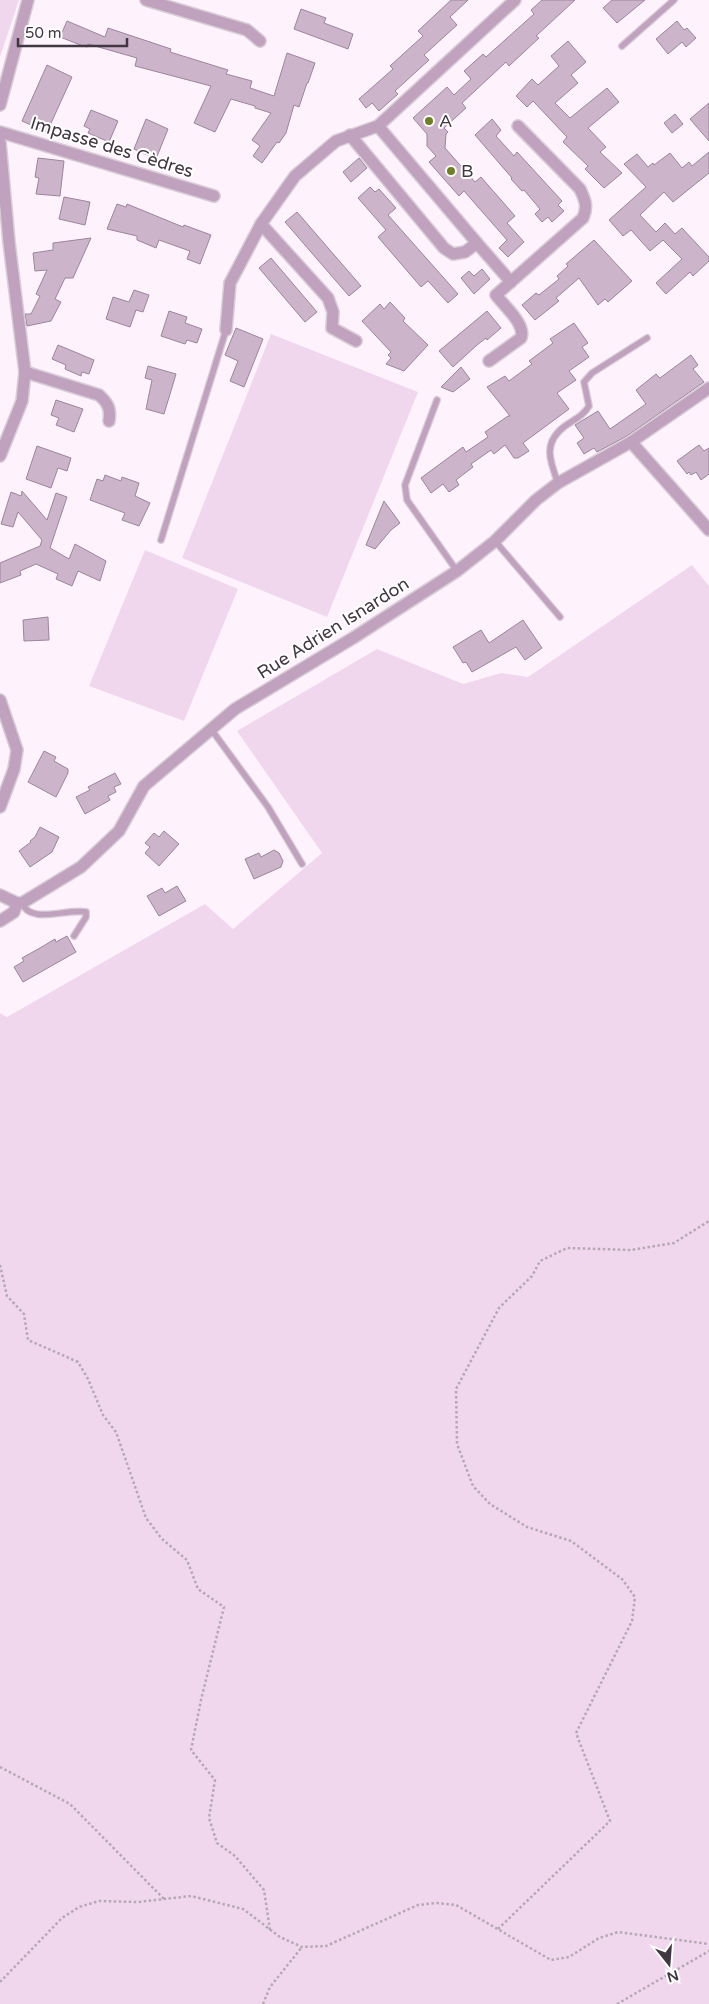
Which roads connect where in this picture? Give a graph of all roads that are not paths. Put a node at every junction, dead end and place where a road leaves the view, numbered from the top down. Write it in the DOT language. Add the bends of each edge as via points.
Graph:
graph roads {
  1 [pos="28,0"];
  2 [pos="146,0"];
  3 [pos="515,0"];
  4 [pos="674,0"];
  5 [pos="260,41"];
  6 [pos="622,46"];
  7 [pos="0,105"];
  8 [pos="378,126"];
  9 [pos="518,126"];
  10 [pos="0,132"];
  11 [pos="350,135"];
  12 [pos="0,142"];
  13 [pos="214,196"];
  14 [pos="261,224"];
  15 [pos="477,243"];
  16 [pos="511,282"];
  17 [pos="226,330"];
  18 [pos="647,338"];
  19 [pos="356,341"];
  20 [pos="489,361"];
  21 [pos="25,372"];
  22 [pos="709,388"];
  23 [pos="437,400"];
  24 [pos="109,421"];
  25 [pos="631,442"];
  26 [pos="0,456"];
  27 [pos="558,483"];
  28 [pos="709,530"];
  29 [pos="161,540"];
  30 [pos="495,541"];
  31 [pos="457,571"];
  32 [pos="560,617"];
  33 [pos="0,700"];
  34 [pos="212,730"];
  35 [pos="0,807"];
  36 [pos="302,864"];
  37 [pos="0,895"];
  38 [pos="19,903"];
  39 [pos="0,921"];
  40 [pos="74,936"];
  1 -- 7 [label="street"];
  2 -- 5 [label="street" via="247,30"];
  3 -- 8 [label="street"];
  4 -- 6 [label="lane"];
  8 -- 11 [label="street"];
  8 -- 15 [label="street"];
  9 -- 16 [label="street" via="580,189 587,209 583,218"];
  10 -- 13 [label="street, Impasse des Cèdres"];
  11 -- 14 [label="street" via="336,141 294,176"];
  11 -- 15 [label="street" via="444,248 453,254 465,252"];
  12 -- 21 [label="street"];
  14 -- 17 [label="street" via="230,283"];
  14 -- 19 [label="street" via="328,298 333,312 332,328"];
  15 -- 16 [label="street"];
  16 -- 20 [label="street" via="496,295 523,333 521,338"];
  17 -- 29 [label="lane"];
  18 -- 27 [label="lane" via="592,373 584,382 590,406 584,415 564,427 550,446 549,459"];
  21 -- 24 [label="street" via="99,395 110,411"];
  21 -- 26 [label="street" via="22,401"];
  22 -- 25 [label="street, Rue Adrien Isnardon"];
  23 -- 31 [label="lane" via="405,485 407,500"];
  25 -- 27 [label="street, Rue Adrien Isnardon"];
  25 -- 28 [label="street"];
  27 -- 30 [label="street, Rue Adrien Isnardon"];
  30 -- 31 [label="street, Rue Adrien Isnardon"];
  30 -- 32 [label="lane"];
  31 -- 34 [label="street, Rue Adrien Isnardon" via="235,709"];
  33 -- 35 [label="street" via="18,750"];
  34 -- 36 [label="lane" via="268,807"];
  34 -- 38 [label="street, Rue Adrien Isnardon" via="144,786 119,831 81,867"];
  37 -- 38 [label="street"];
  38 -- 39 [label="street, Rue Adrien Isnardon" via="14,912"];
  38 -- 40 [label="lane" via="31,914 86,912"];
}
